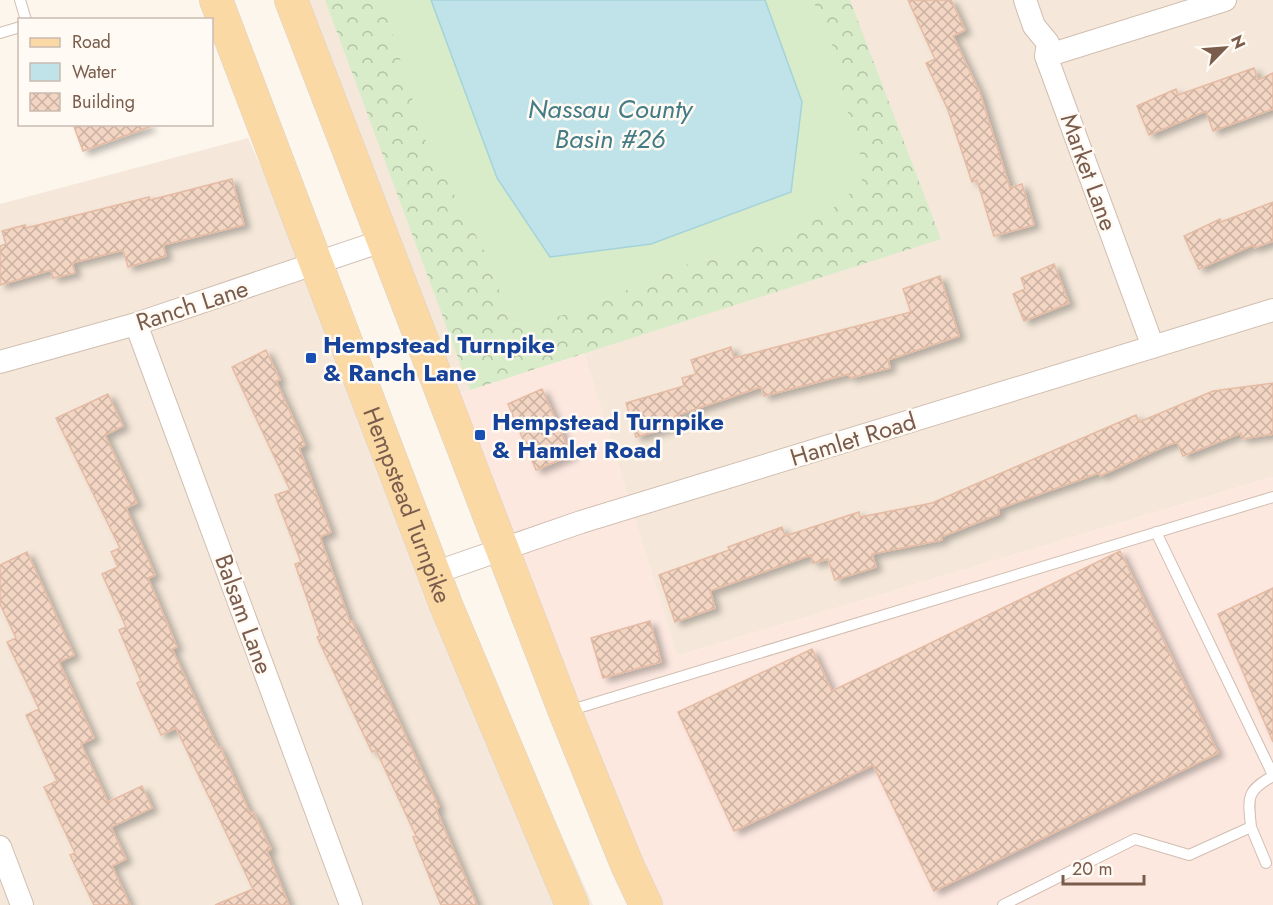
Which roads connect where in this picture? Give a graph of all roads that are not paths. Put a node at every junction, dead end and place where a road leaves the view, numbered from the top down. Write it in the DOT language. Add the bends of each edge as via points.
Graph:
graph roads {
  1 [pos="20,0"];
  2 [pos="216,0"];
  3 [pos="291,0"];
  4 [pos="1025,0"];
  5 [pos="1225,0"];
  6 [pos="25,18"];
  7 [pos="18,28"];
  8 [pos="0,33"];
  9 [pos="1046,56"];
  10 [pos="382,241"];
  11 [pos="317,264"];
  12 [pos="1273,310"];
  13 [pos="136,324"];
  14 [pos="1153,347"];
  15 [pos="0,362"];
  16 [pos="1273,496"];
  17 [pos="1156,532"];
  18 [pos="502,549"];
  19 [pos="434,573"];
  20 [pos="565,712"];
  21 [pos="1273,775"];
  22 [pos="1251,827"];
  23 [pos="0,846"];
  24 [pos="1266,863"];
  25 [pos="22,905"];
  26 [pos="351,905"];
  27 [pos="572,905"];
  28 [pos="646,905"];
  29 [pos="1004,905"];
  1 -- 6 [label="lane"];
  2 -- 11 [label="main road, Hempstead Turnpike"];
  3 -- 10 [label="main road"];
  4 -- 9 [label="street, Market Lane" via="1034,26 1048,43"];
  5 -- 9 [label="street"];
  7 -- 8 [label="lane"];
  9 -- 14 [label="street, Market Lane"];
  10 -- 11 [label="street, Ranch Lane"];
  10 -- 18 [label="main road"];
  11 -- 13 [label="street, Ranch Lane"];
  11 -- 19 [label="main road, Hempstead Turnpike"];
  12 -- 14 [label="street, Hamlet Road"];
  13 -- 15 [label="street, Ranch Lane"];
  13 -- 26 [label="street, Balsam Lane"];
  14 -- 18 [label="street, Hamlet Road"];
  16 -- 17 [label="lane"];
  17 -- 20 [label="lane"];
  17 -- 21 [label="lane"];
  18 -- 19 [label="street, Hamlet Road"];
  18 -- 20 [label="main road"];
  19 -- 27 [label="main road, Hempstead Turnpike"];
  20 -- 28 [label="main road"];
  21 -- 22 [label="lane" via="1251,791"];
  22 -- 24 [label="lane"];
  22 -- 29 [label="lane" via="1189,855 1135,839"];
  23 -- 25 [label="street"];
}
